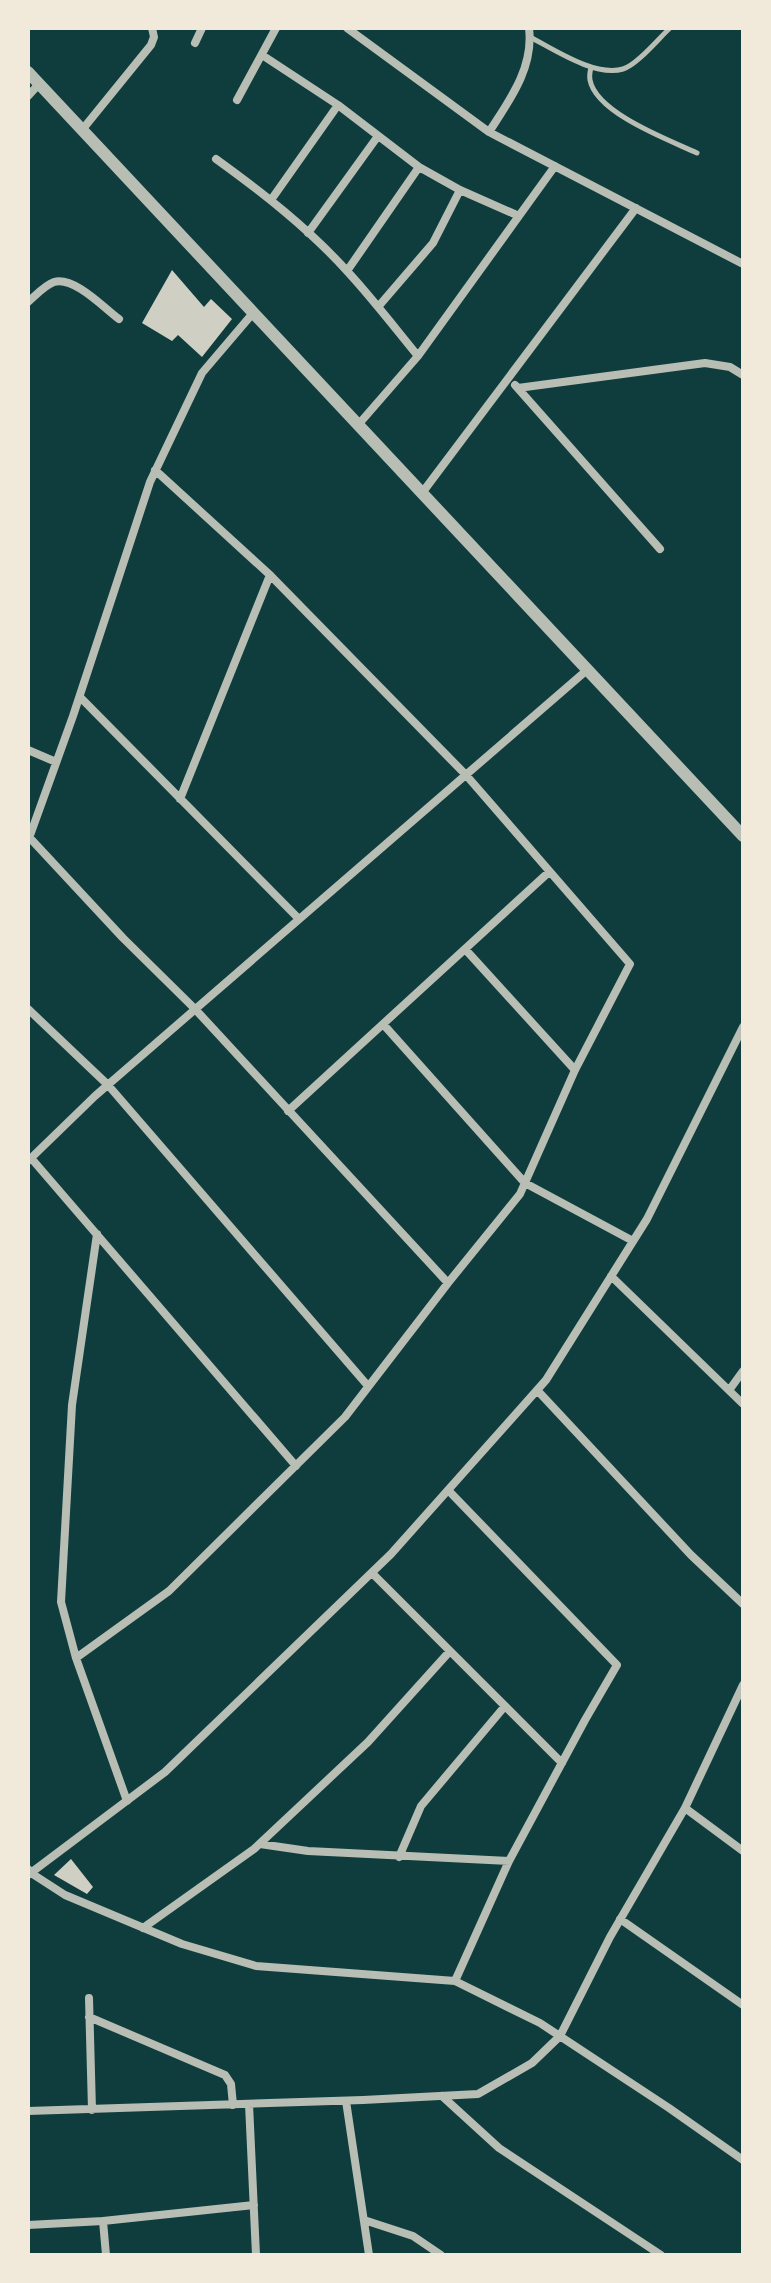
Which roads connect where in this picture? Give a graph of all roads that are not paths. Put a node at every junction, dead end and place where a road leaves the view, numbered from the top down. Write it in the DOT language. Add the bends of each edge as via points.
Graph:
graph roads {
  1 [pos="152,28"];
  2 [pos="202,28"];
  3 [pos="276,28"];
  4 [pos="347,28"];
  5 [pos="670,28"];
  6 [pos="529,32"];
  7 [pos="195,43"];
  8 [pos="262,55"];
  9 [pos="591,67"];
  10 [pos="28,72"];
  11 [pos="39,84"];
  12 [pos="28,96"];
  13 [pos="237,100"];
  14 [pos="338,105"];
  15 [pos="82,130"];
  16 [pos="489,132"];
  17 [pos="378,136"];
  18 [pos="697,153"];
  19 [pos="216,159"];
  20 [pos="555,166"];
  21 [pos="419,167"];
  22 [pos="460,190"];
  23 [pos="271,200"];
  24 [pos="636,208"];
  25 [pos="519,216"];
  26 [pos="308,233"];
  27 [pos="743,264"];
  28 [pos="347,271"];
  29 [pos="28,302"];
  30 [pos="378,307"];
  31 [pos="253,313"];
  32 [pos="119,319"];
  33 [pos="418,356"];
  34 [pos="743,375"];
  35 [pos="509,378"];
  36 [pos="518,388"];
  37 [pos="358,425"];
  38 [pos="155,470"];
  39 [pos="422,493"];
  40 [pos="660,549"];
  41 [pos="270,575"];
  42 [pos="587,670"];
  43 [pos="80,697"];
  44 [pos="28,750"];
  45 [pos="56,762"];
  46 [pos="466,775"];
  47 [pos="180,799"];
  48 [pos="743,836"];
  49 [pos="29,839"];
  50 [pos="549,872"];
  51 [pos="299,919"];
  52 [pos="465,949"];
  53 [pos="28,1009"];
  54 [pos="195,1009"];
  55 [pos="383,1024"];
  56 [pos="743,1027"];
  57 [pos="575,1070"];
  58 [pos="108,1085"];
  59 [pos="288,1111"];
  60 [pos="30,1160"];
  61 [pos="525,1183"];
  62 [pos="97,1234"];
  63 [pos="633,1241"];
  64 [pos="611,1276"];
  65 [pos="448,1283"];
  66 [pos="743,1371"];
  67 [pos="368,1386"];
  68 [pos="730,1389"];
  69 [pos="537,1390"];
  70 [pos="743,1404"];
  71 [pos="296,1466"];
  72 [pos="448,1490"];
  73 [pos="372,1573"];
  74 [pos="743,1604"];
  75 [pos="450,1651"];
  76 [pos="76,1658"];
  77 [pos="743,1685"];
  78 [pos="505,1706"];
  79 [pos="562,1763"];
  80 [pos="127,1801"];
  81 [pos="685,1808"];
  82 [pos="260,1844"];
  83 [pos="743,1851"];
  84 [pos="399,1857"];
  85 [pos="509,1861"];
  86 [pos="29,1872"];
  87 [pos="620,1919"];
  88 [pos="143,1928"];
  89 [pos="455,1981"];
  90 [pos="89,1998"];
  91 [pos="743,2005"];
  92 [pos="89,2017"];
  93 [pos="560,2036"];
  94 [pos="442,2096"];
  95 [pos="346,2101"];
  96 [pos="249,2104"];
  97 [pos="233,2105"];
  98 [pos="92,2110"];
  99 [pos="28,2111"];
  100 [pos="743,2160"];
  101 [pos="254,2205"];
  102 [pos="364,2220"];
  103 [pos="103,2221"];
  104 [pos="28,2225"];
  105 [pos="106,2255"];
  106 [pos="256,2255"];
  107 [pos="369,2255"];
  108 [pos="441,2255"];
  109 [pos="661,2255"];
  1 -- 15 [label="street" via="151,45"];
  2 -- 7 [label="street"];
  3 -- 8 [label="street"];
  4 -- 16 [label="street"];
  5 -- 9 [label="lane" via="624,69"];
  6 -- 9 [label="lane"];
  6 -- 16 [label="street" via="522,80"];
  8 -- 13 [label="street"];
  8 -- 14 [label="street"];
  9 -- 18 [label="lane" via="594,88 625,120"];
  10 -- 11 [label="street"];
  11 -- 12 [label="street"];
  11 -- 15 [label="street"];
  14 -- 17 [label="street"];
  14 -- 23 [label="street"];
  15 -- 31 [label="street"];
  16 -- 20 [label="street"];
  17 -- 21 [label="street"];
  17 -- 26 [label="street"];
  19 -- 23 [label="street"];
  20 -- 24 [label="street"];
  20 -- 25 [label="street"];
  21 -- 22 [label="street"];
  21 -- 28 [label="street"];
  22 -- 25 [label="street"];
  22 -- 30 [label="street" via="433,243"];
  23 -- 26 [label="street"];
  24 -- 27 [label="street"];
  24 -- 35 [label="street"];
  25 -- 33 [label="street"];
  26 -- 28 [label="street"];
  28 -- 30 [label="street"];
  29 -- 32 [label="street" via="51,283 67,282"];
  30 -- 33 [label="street"];
  31 -- 37 [label="street"];
  31 -- 38 [label="street" via="202,373"];
  33 -- 37 [label="street"];
  34 -- 36 [label="street" via="705,363"];
  35 -- 36 [label="street"];
  35 -- 39 [label="street"];
  36 -- 40 [label="street"];
  37 -- 39 [label="street"];
  38 -- 41 [label="street"];
  38 -- 43 [label="street"];
  39 -- 42 [label="street"];
  41 -- 46 [label="street"];
  41 -- 47 [label="street"];
  42 -- 46 [label="street"];
  42 -- 48 [label="street"];
  43 -- 45 [label="street"];
  43 -- 47 [label="street"];
  44 -- 45 [label="street"];
  45 -- 49 [label="street"];
  46 -- 50 [label="street"];
  46 -- 51 [label="street"];
  47 -- 51 [label="street"];
  49 -- 54 [label="street"];
  50 -- 52 [label="street"];
  50 -- 57 [label="street" via="630,964"];
  51 -- 54 [label="street"];
  52 -- 55 [label="street"];
  52 -- 57 [label="street"];
  53 -- 58 [label="street"];
  54 -- 58 [label="street"];
  54 -- 59 [label="street"];
  55 -- 59 [label="street"];
  55 -- 61 [label="street"];
  56 -- 63 [label="street"];
  57 -- 61 [label="street"];
  58 -- 60 [label="street"];
  58 -- 67 [label="street"];
  59 -- 65 [label="street"];
  60 -- 62 [label="street"];
  61 -- 63 [label="street"];
  61 -- 65 [label="street"];
  62 -- 71 [label="street"];
  62 -- 76 [label="street" via="72,1405 61,1602"];
  63 -- 64 [label="street"];
  64 -- 68 [label="street"];
  64 -- 69 [label="street"];
  65 -- 67 [label="street"];
  66 -- 68 [label="street"];
  67 -- 71 [label="street"];
  68 -- 70 [label="street"];
  69 -- 72 [label="street"];
  69 -- 74 [label="street"];
  71 -- 76 [label="street" via="169,1591"];
  72 -- 73 [label="street"];
  72 -- 79 [label="street" via="617,1665"];
  73 -- 75 [label="street"];
  73 -- 80 [label="street" via="165,1772"];
  75 -- 78 [label="street"];
  75 -- 82 [label="street" via="368,1742"];
  76 -- 80 [label="street"];
  77 -- 81 [label="street"];
  78 -- 79 [label="street"];
  78 -- 84 [label="street" via="421,1806"];
  79 -- 85 [label="street"];
  80 -- 86 [label="street"];
  81 -- 83 [label="street"];
  81 -- 87 [label="street"];
  82 -- 84 [label="street"];
  82 -- 88 [label="street"];
  84 -- 85 [label="street"];
  85 -- 89 [label="street"];
  86 -- 88 [label="street" via="65,1895"];
  87 -- 91 [label="street"];
  87 -- 93 [label="street"];
  88 -- 89 [label="street" via="256,1966"];
  89 -- 93 [label="street"];
  90 -- 92 [label="street"];
  92 -- 97 [label="street" via="225,2075"];
  92 -- 98 [label="street"];
  93 -- 94 [label="street" via="532,2063 478,2094"];
  93 -- 100 [label="street"];
  94 -- 95 [label="street"];
  94 -- 109 [label="street" via="499,2148"];
  95 -- 96 [label="street"];
  95 -- 102 [label="street"];
  96 -- 97 [label="street"];
  96 -- 101 [label="street"];
  97 -- 98 [label="street"];
  98 -- 99 [label="street"];
  101 -- 103 [label="street"];
  101 -- 106 [label="street"];
  102 -- 107 [label="street"];
  102 -- 108 [label="street" via="413,2236"];
  103 -- 104 [label="street"];
  103 -- 105 [label="street"];
}
